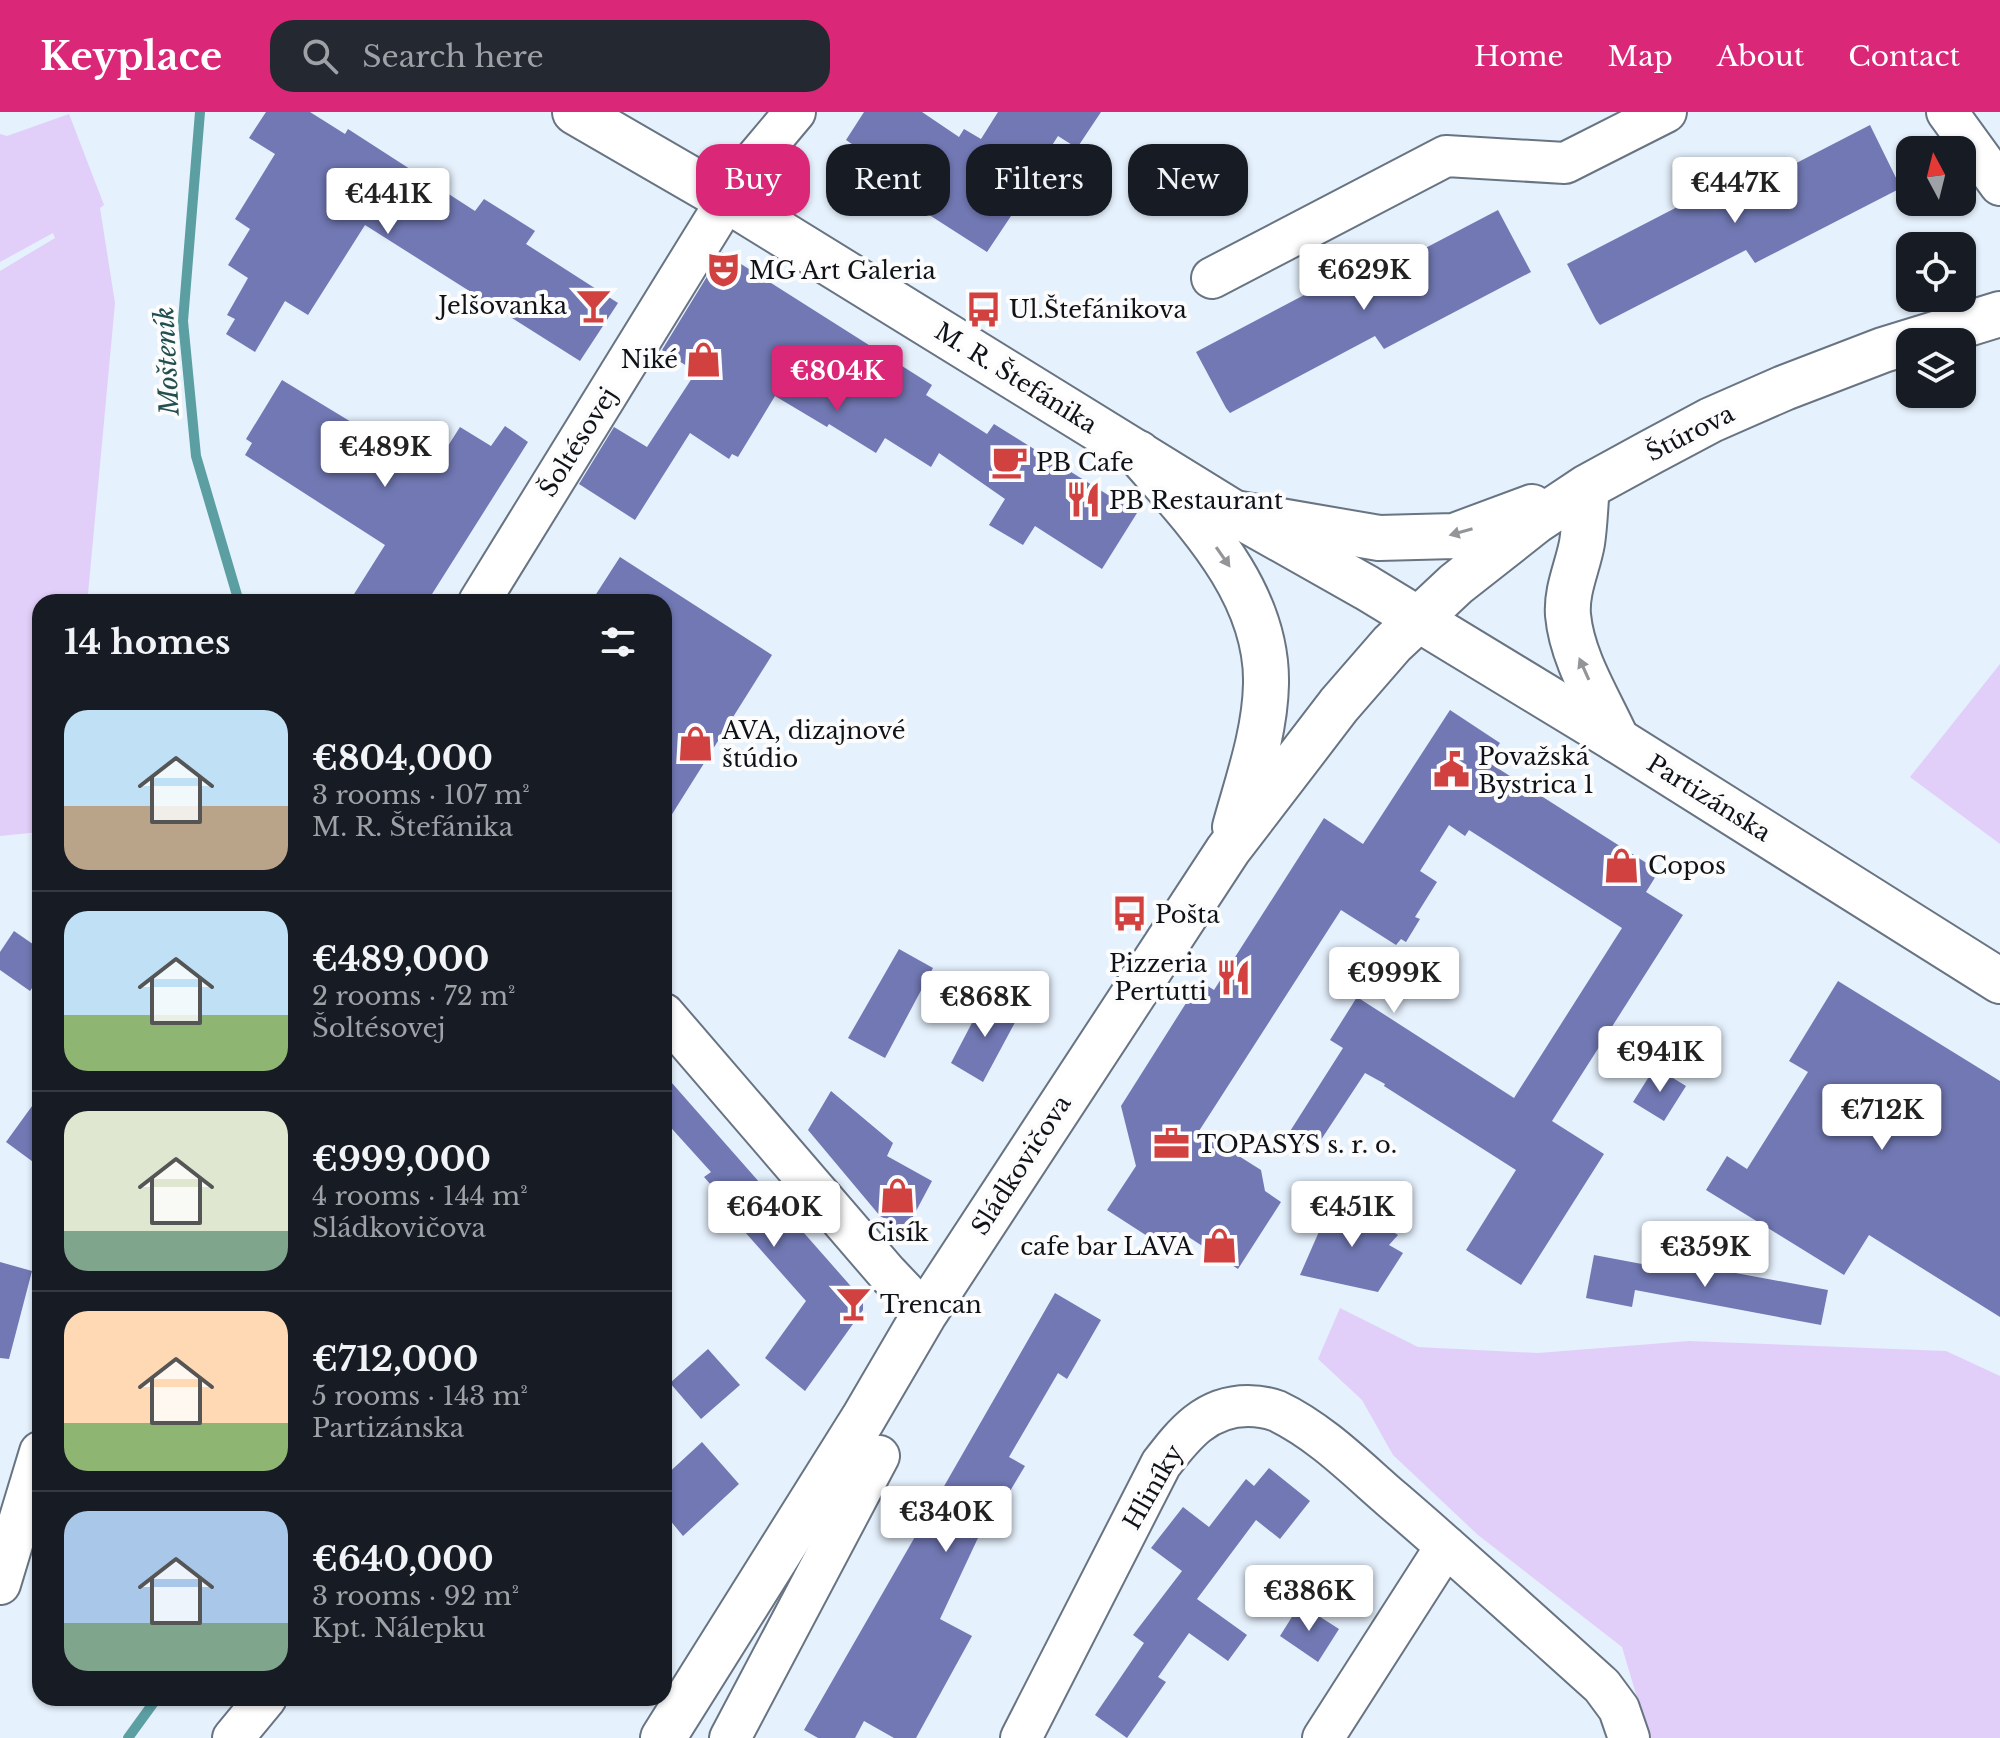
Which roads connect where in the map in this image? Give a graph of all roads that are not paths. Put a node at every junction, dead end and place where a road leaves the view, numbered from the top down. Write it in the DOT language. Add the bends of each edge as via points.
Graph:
graph roads {
  1 [pos="575,112"];
  2 [pos="795,112"];
  3 [pos="1666,112"];
  4 [pos="1947,112"];
  5 [pos="768,144"];
  6 [pos="696,182"];
  7 [pos="2000,185"];
  8 [pos="717,216"];
  9 [pos="753,216"];
  10 [pos="1212,278"];
  11 [pos="2000,314"];
  12 [pos="1138,453"];
  13 [pos="1587,487"];
  14 [pos="1234,513"];
  15 [pos="484,594"];
  16 [pos="1416,619"];
  17 [pos="1617,740"];
  18 [pos="1228,850"];
  19 [pos="2000,981"];
  20 [pos="672,1023"];
  21 [pos="925,1313"];
  22 [pos="871,1437"];
  23 [pos="32,1478"];
  24 [pos="1446,1546"];
  25 [pos="0,1584"];
  26 [pos="259,1706"];
  27 [pos="233,1738"];
  28 [pos="663,1738"];
  29 [pos="730,1738"];
  30 [pos="1021,1738"];
  31 [pos="1323,1738"];
  32 [pos="1629,1738"];
  1 -- 6 [label="main road, M. R. Štefánika"];
  2 -- 5 [label="street, Šoltésovej"];
  3 -- 10 [label="street" via="1565,163 1446,156"];
  4 -- 7 [label="street"];
  8 -- 15 [label="street, Šoltésovej"];
  9 -- 12 [label="main road, M. R. Štefánika"];
  11 -- 13 [label="main road, Štúrova" via="1784,388 1711,420"];
  12 -- 14 [label="main road, M. R. Štefánika"];
  12 -- 18 [label="main road, one-way" via="1231,568 1263,647 1266,683 1258,746"];
  13 -- 14 [label="main road, one-way" via="1454,536 1379,538"];
  13 -- 16 [label="main road, Štúrova" via="1494,553"];
  17 -- 13 [label="main road, one-way" via="1584,671 1568,611"];
  14 -- 16 [label="main road, M. R. Štefánika"];
  16 -- 17 [label="main road, Partizánska"];
  16 -- 18 [label="main road, Sládkovičova" via="1367,670"];
  17 -- 19 [label="main road, Partizánska"];
  18 -- 21 [label="main road, Sládkovičova"];
  20 -- 21 [label="street"];
  21 -- 22 [label="main road, Sládkovičova"];
  22 -- 28 [label="main road, Sládkovičova"];
  22 -- 29 [label="street, Sládkovičova"];
  23 -- 25 [label="street"];
  24 -- 30 [label="street, Hliníky" via="1326,1442 1275,1410 1248,1406 1202,1418 1161,1464"];
  24 -- 31 [label="street"];
  24 -- 32 [label="street, Hliníky" via="1602,1686 1619,1709"];
  26 -- 27 [label="street"];
}
